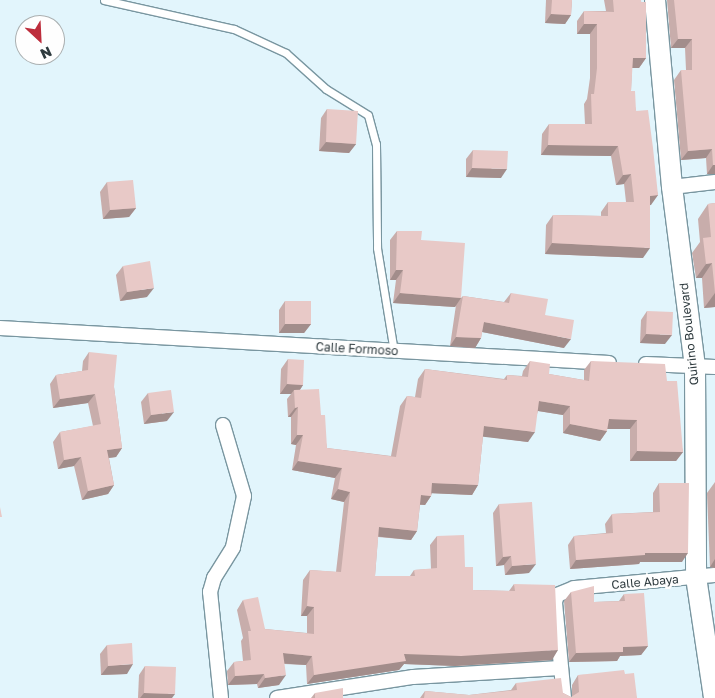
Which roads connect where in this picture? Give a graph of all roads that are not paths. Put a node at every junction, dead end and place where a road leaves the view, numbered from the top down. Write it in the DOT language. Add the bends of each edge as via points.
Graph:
graph roads {
  1 [pos="104,0"];
  2 [pos="655,0"];
  3 [pos="715,182"];
  4 [pos="672,186"];
  5 [pos="0,328"];
  6 [pos="394,352"];
  7 [pos="695,366"];
  8 [pos="715,367"];
  9 [pos="223,426"];
  10 [pos="706,576"];
  11 [pos="560,668"];
  12 [pos="221,698"];
  13 [pos="277,698"];
  14 [pos="564,698"];
  15 [pos="714,698"];
  1 -- 6 [label="lane" via="234,29 286,53 326,89 368,115 376,144 377,248"];
  2 -- 4 [label="main road, Quirino Boulevard"];
  3 -- 4 [label="street"];
  4 -- 7 [label="main road, Quirino Boulevard"];
  5 -- 6 [label="street, Calle Formoso"];
  6 -- 7 [label="street, Calle Formoso"];
  7 -- 8 [label="street, Calle Formoso"];
  7 -- 10 [label="main road, Quirino Boulevard"];
  9 -- 12 [label="street" via="244,496 233,547 214,578 210,592"];
  10 -- 11 [label="street, Calle Abaya" via="574,588 555,598"];
  10 -- 15 [label="main road, Quirino Boulevard"];
  11 -- 13 [label="street" via="413,677"];
  11 -- 14 [label="street"];
}
